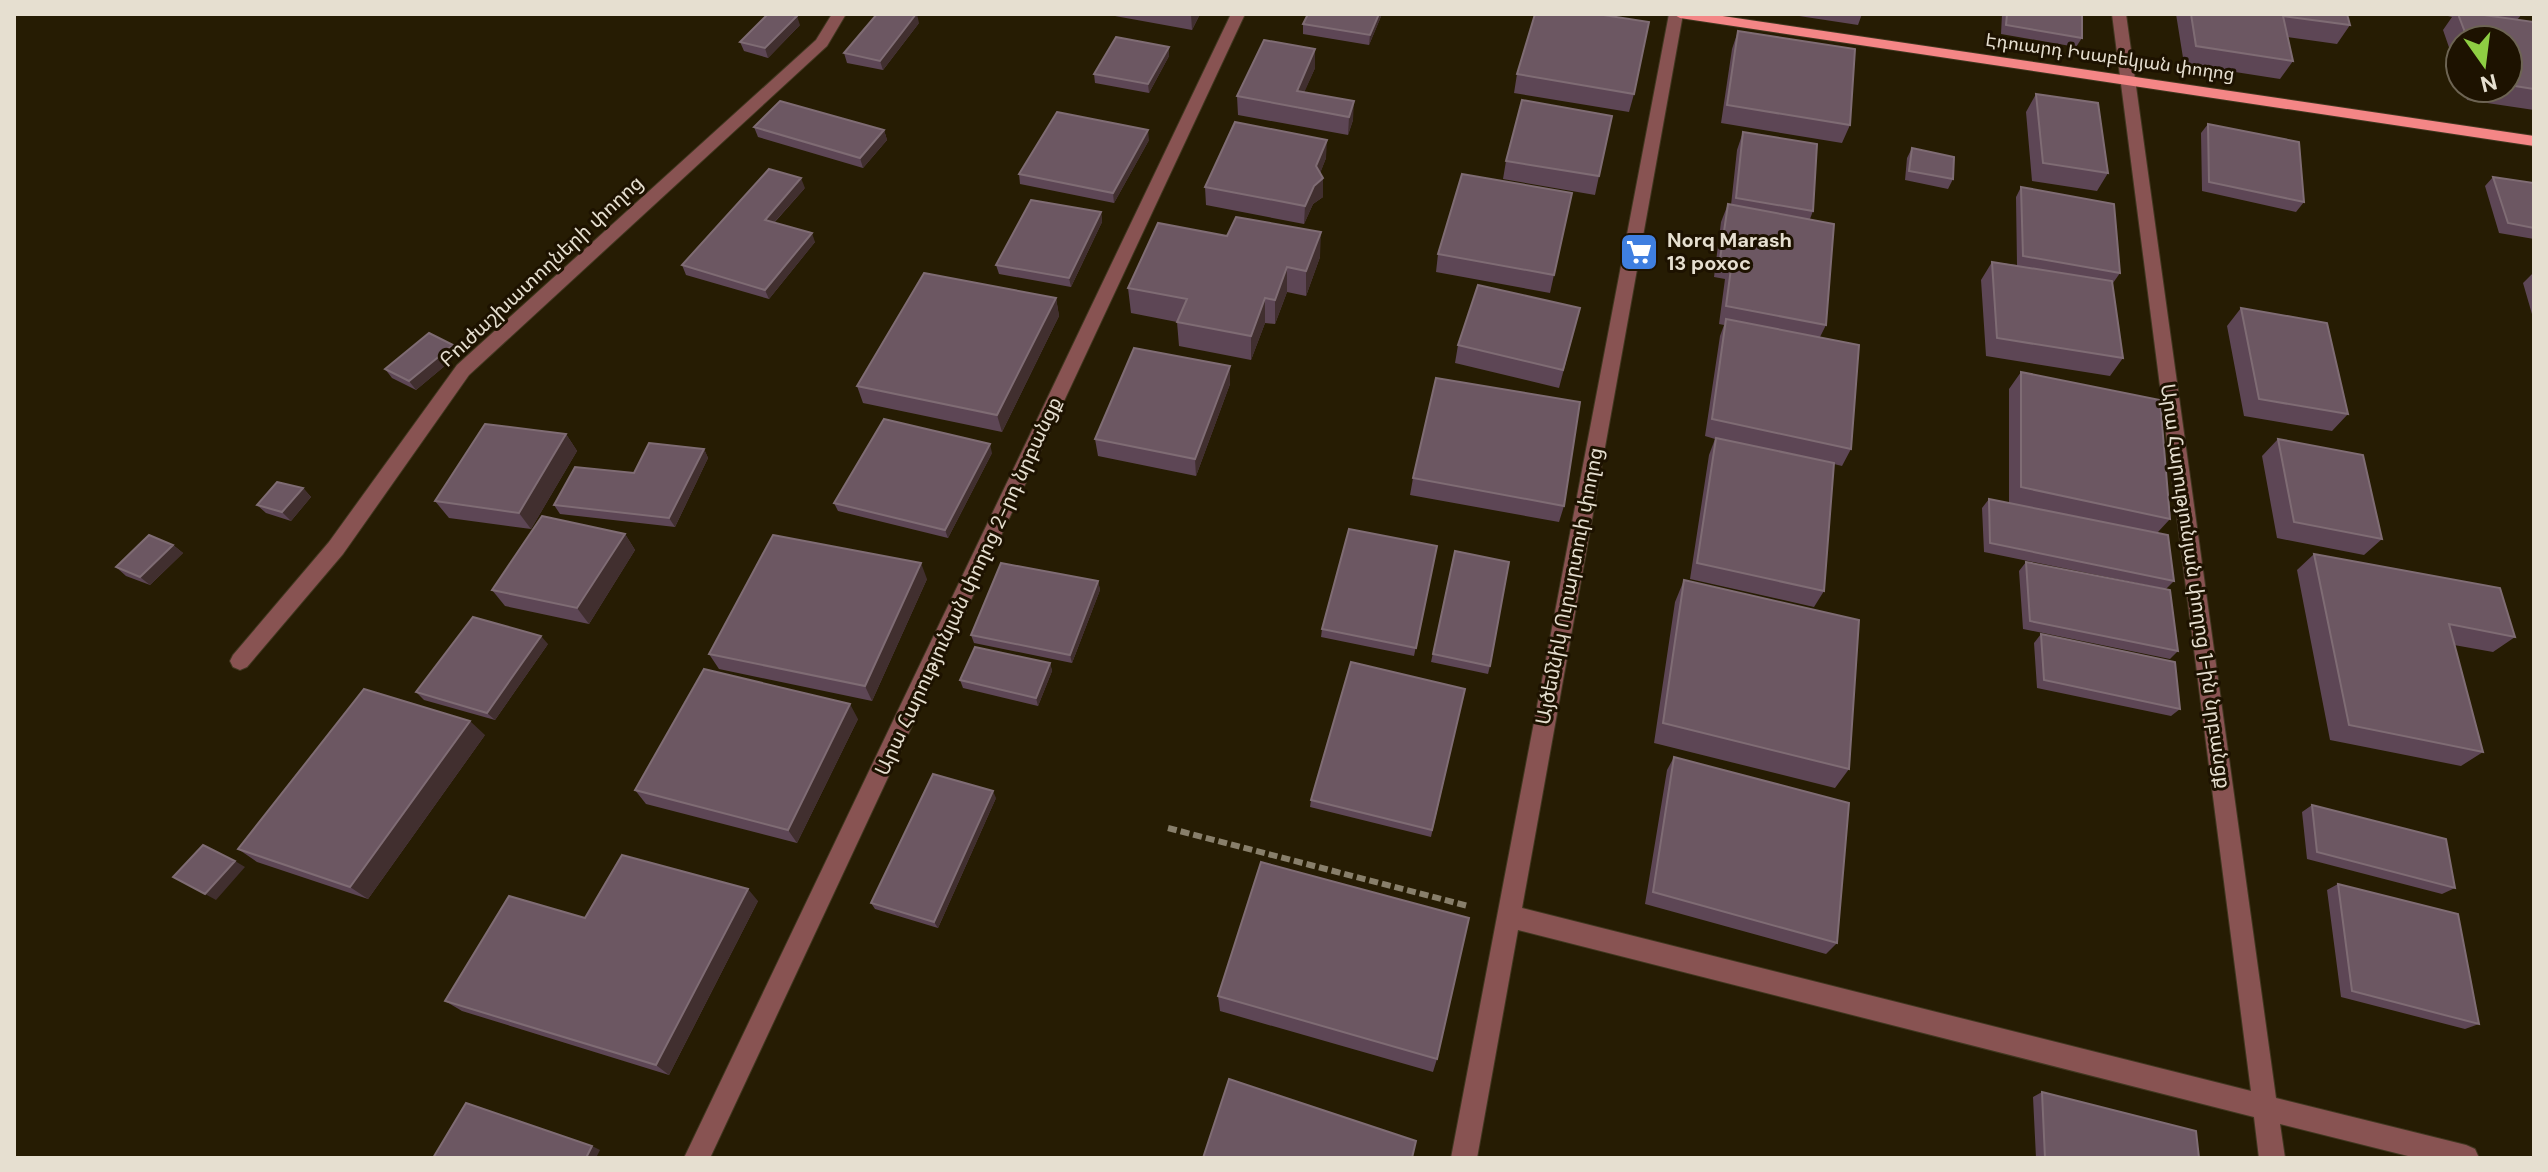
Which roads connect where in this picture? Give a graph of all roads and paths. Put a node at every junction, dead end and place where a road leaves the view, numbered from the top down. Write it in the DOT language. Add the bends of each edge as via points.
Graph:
graph roads {
  1 [pos="839,14"];
  2 [pos="1238,14"];
  3 [pos="1678,14"];
  4 [pos="2119,14"];
  5 [pos="2127,79"];
  6 [pos="2534,141"];
  7 [pos="240,661"];
  8 [pos="1168,828"];
  9 [pos="1508,916"];
  10 [pos="2267,1107"];
  11 [pos="697,1158"];
  12 [pos="1464,1158"];
  13 [pos="2272,1158"];
  14 [pos="2466,1158"];
  1 -- 7 [label="street, Բուժաշխատողների փողոց" via="822,43 463,370 336,548"];
  2 -- 11 [label="street, Արա Հարությունյան փողոց 2-րդ նրբանցք"];
  3 -- 5 [label="main road, Էդուարդ Իսաբեկյան փողոց"];
  3 -- 9 [label="street, Այծեմնիկ Ուրարտուի փողոց"];
  4 -- 5 [label="street, Արա Հարությունյան փողոց 1-ին նրբանցք"];
  5 -- 6 [label="main road, Էդուարդ Իսաբեկյան փողոց"];
  5 -- 10 [label="street, Արա Հարությունյան փողոց 1-ին նրբանցք"];
  8 -- 9 [label="path"];
  9 -- 10 [label="street"];
  9 -- 12 [label="street, Այծեմնիկ Ուրարտուի փողոց"];
  10 -- 13 [label="street, Արա Հարությունյան փողոց 1-ին նրբանցք"];
  10 -- 14 [label="street"];
}
